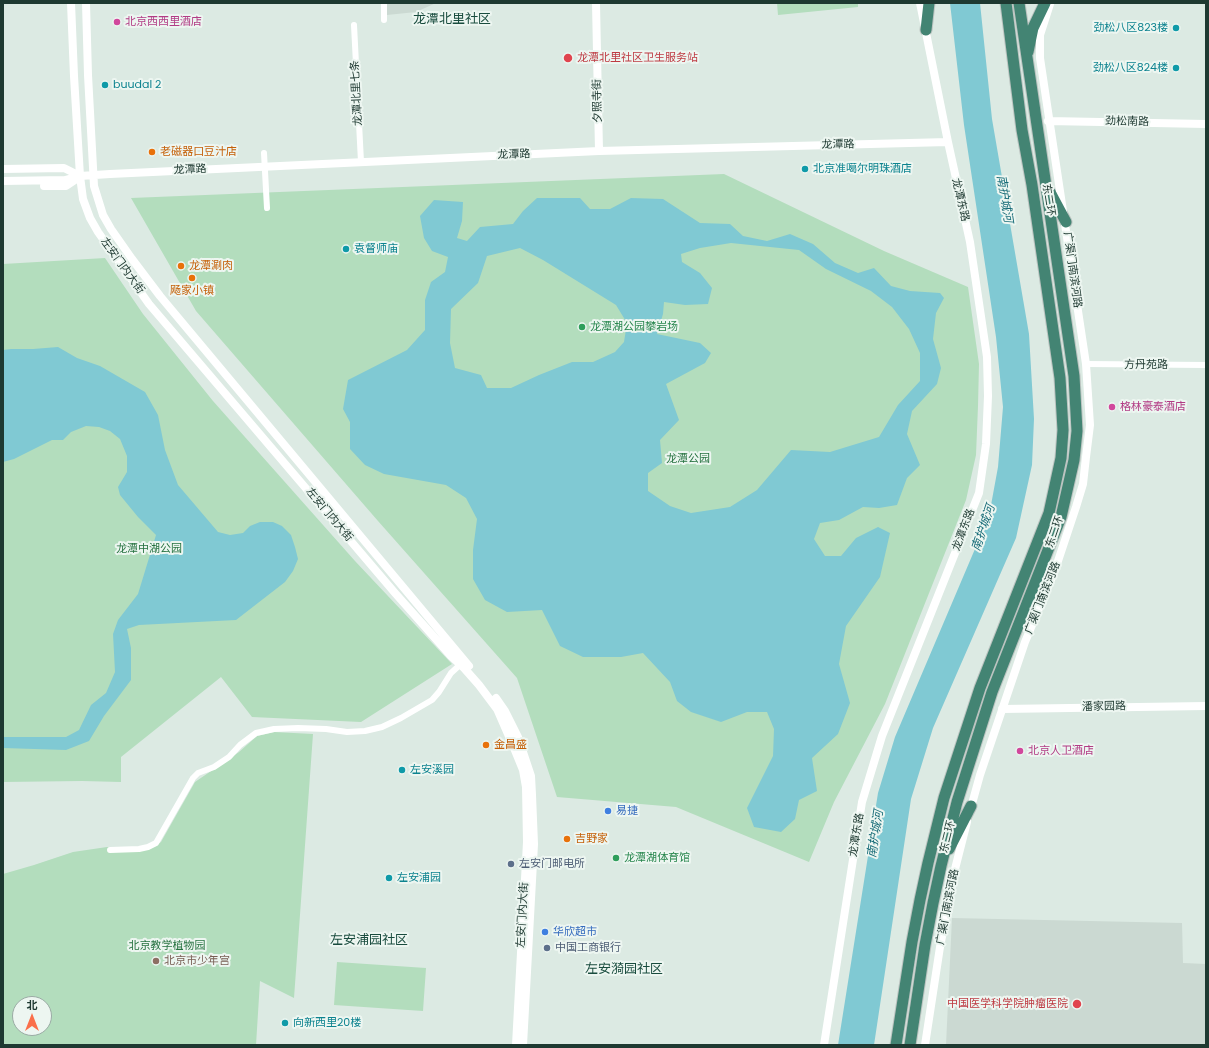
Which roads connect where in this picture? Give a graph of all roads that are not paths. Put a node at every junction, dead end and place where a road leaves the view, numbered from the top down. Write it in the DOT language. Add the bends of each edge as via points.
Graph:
graph roads {
  1 [pos="71,3"];
  2 [pos="86,3"];
  3 [pos="384,3"];
  4 [pos="596,3"];
  5 [pos="920,3"];
  6 [pos="929,3"];
  7 [pos="1019,3"];
  8 [pos="1045,3"];
  9 [pos="1050,3"];
  10 [pos="1006,5"];
  11 [pos="384,20"];
  12 [pos="354,25"];
  13 [pos="926,30"];
  14 [pos="1026,63"];
  15 [pos="1048,121"];
  16 [pos="1206,124"];
  17 [pos="948,142"];
  18 [pos="599,151"];
  19 [pos="264,153"];
  20 [pos="361,162"];
  21 [pos="265,166"];
  22 [pos="3,170"];
  23 [pos="3,175"];
  24 [pos="94,175"];
  25 [pos="80,176"];
  26 [pos="3,181"];
  27 [pos="1046,183"];
  28 [pos="3,186"];
  29 [pos="268,208"];
  30 [pos="1066,222"];
  31 [pos="1086,364"];
  32 [pos="1206,365"];
  33 [pos="462,662"];
  34 [pos="1206,706"];
  35 [pos="1002,709"];
  36 [pos="971,806"];
  37 [pos="110,850"];
  38 [pos="941,866"];
  39 [pos="911,1041"];
  40 [pos="516,1045"];
  41 [pos="523,1045"];
  42 [pos="824,1045"];
  43 [pos="896,1045"];
  44 [pos="925,1045"];
  1 -- 25 [label="street, 左安门内大街"];
  2 -- 24 [label="street, 左安门内大街"];
  3 -- 11 [label="street"];
  4 -- 18 [label="street, 夕照寺街"];
  5 -- 13 [label="street, 龙潭东路"];
  6 -- 13 [label="highway"];
  7 -- 14 [label="highway, 东二环"];
  8 -- 14 [label="highway" via="1033,28"];
  9 -- 15 [label="street, 广渠门南滨河路" via="1040,35 1040,58"];
  10 -- 43 [label="highway, 东二环" via="1022,130 1034,192 1060,378 1063,430 1061,458 1048,513 980,688 944,798 920,900"];
  12 -- 20 [label="street, 龙潭北里七条"];
  13 -- 17 [label="street, 龙潭东路"];
  14 -- 27 [label="highway, 东二环"];
  15 -- 16 [label="street, 劲松南路"];
  15 -- 30 [label="street, 广渠门南滨河路"];
  17 -- 18 [label="street, 龙潭路"];
  17 -- 42 [label="street, 龙潭东路" via="970,242 986,357 986,444 978,493 882,736 862,802"];
  18 -- 20 [label="street, 龙潭路"];
  19 -- 21 [label="street"];
  20 -- 21 [label="street, 龙潭路"];
  21 -- 24 [label="street, 龙潭路"];
  21 -- 29 [label="street"];
  22 -- 25 [label="street, 龙潭路" via="64,168"];
  23 -- 25 [label="street, 龙潭路" via="65,173"];
  24 -- 25 [label="street, 龙潭路"];
  24 -- 33 [label="street, 左安门内大街" via="97,199 103,214 132,260"];
  25 -- 26 [label="street, 龙潭路" via="65,180"];
  25 -- 28 [label="street, 龙潭路" via="66,186"];
  25 -- 33 [label="street, 左安门内大街" via="83,199 98,232 149,304 450,656"];
  27 -- 30 [label="highway"];
  27 -- 38 [label="highway, 东二环" via="1074,376 1077,431 1074,460 1061,517 992,692 966,771"];
  30 -- 31 [label="street, 广渠门南滨河路"];
  31 -- 32 [label="street, 方丹苑路"];
  31 -- 35 [label="street, 广渠门南滨河路" via="1090,425 1082,484 1055,570 1025,642"];
  33 -- 37 [label="street" via="451,672 440,692 432,700 382,727 347,732 298,728 256,733 229,757 193,778 156,843 139,849"];
  33 -- 40 [label="street, 左安门内大街" via="497,709 523,770 526,787 527,842"];
  33 -- 41 [label="street, 左安门内大街" via="505,711 518,737 531,776 534,844"];
  34 -- 35 [label="street, 潘家园路"];
  35 -- 36 [label="street, 广渠门南滨河路"];
  36 -- 38 [label="highway"];
  36 -- 44 [label="street, 广渠门南滨河路" via="940,947"];
  38 -- 39 [label="highway, 东二环" via="925,945"];
}
